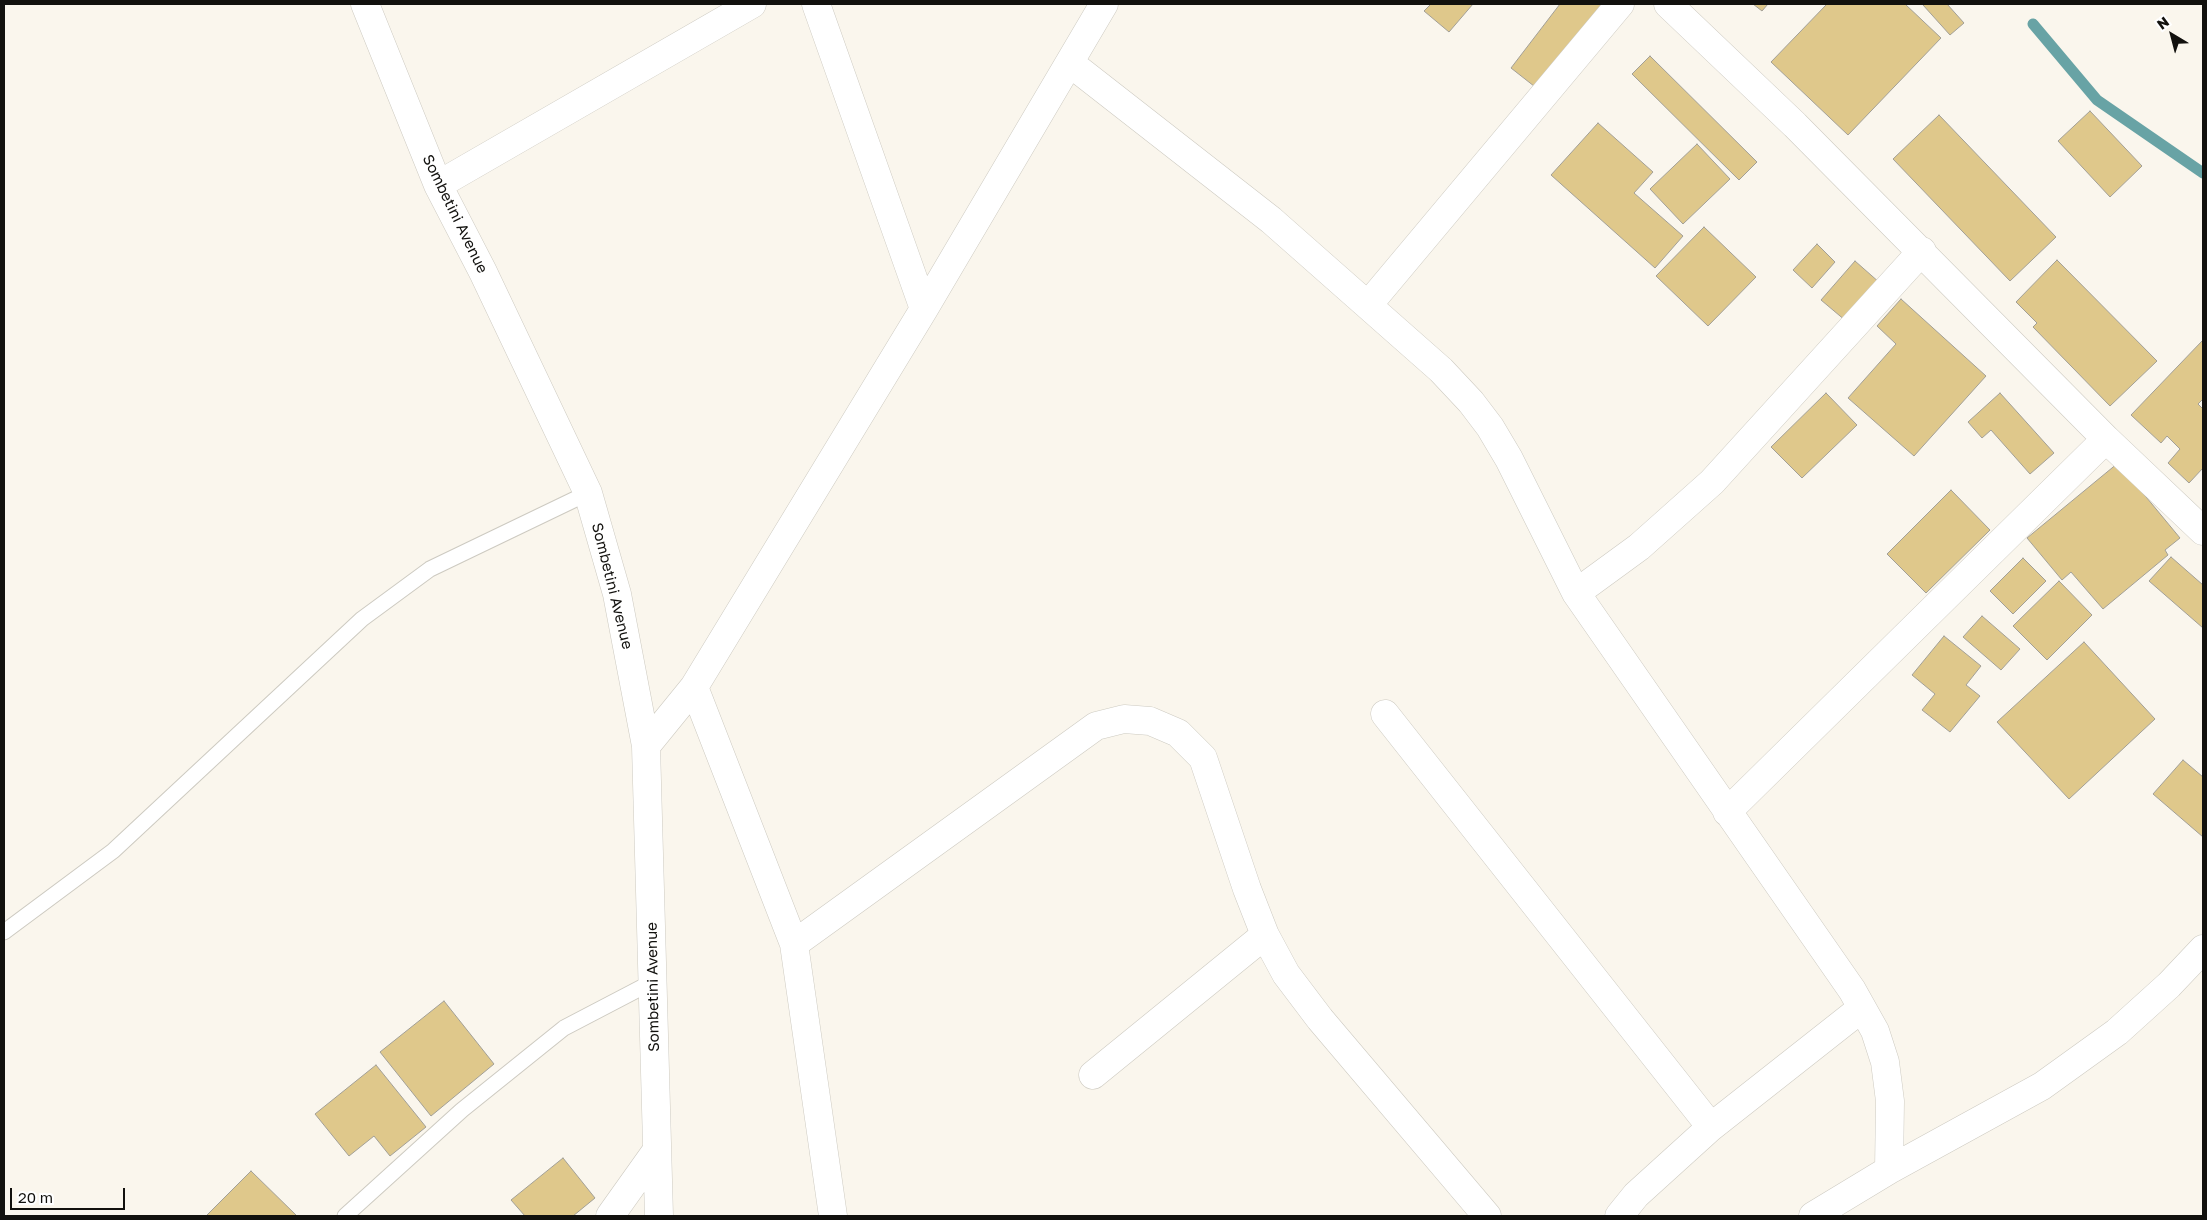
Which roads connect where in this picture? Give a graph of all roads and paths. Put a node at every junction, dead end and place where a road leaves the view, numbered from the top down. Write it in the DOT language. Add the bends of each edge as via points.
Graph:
graph roads {
  1 [pos="365,4"];
  2 [pos="752,4"];
  3 [pos="816,4"];
  4 [pos="1104,4"];
  5 [pos="1620,4"];
  6 [pos="1668,4"];
  7 [pos="1070,63"];
  8 [pos="438,185"];
  9 [pos="1922,251"];
  10 [pos="1368,305"];
  11 [pos="924,309"];
  12 [pos="2106,439"];
  13 [pos="588,493"];
  14 [pos="2203,531"];
  15 [pos="1576,593"];
  16 [pos="694,687"];
  17 [pos="1385,714"];
  18 [pos="646,746"];
  19 [pos="1727,812"];
  20 [pos="4,932"];
  21 [pos="1265,935"];
  22 [pos="794,944"];
  23 [pos="2203,948"];
  24 [pos="654,981"];
  25 [pos="1862,1008"];
  26 [pos="1093,1075"];
  27 [pos="1711,1127"];
  28 [pos="656,1150"];
  29 [pos="1889,1170"];
  30 [pos="345,1216"];
  31 [pos="610,1216"];
  32 [pos="659,1216"];
  33 [pos="833,1216"];
  34 [pos="1486,1216"];
  35 [pos="1620,1216"];
  36 [pos="1813,1216"];
  1 -- 8 [label="street, Sombetini Avenue"];
  2 -- 8 [label="street"];
  3 -- 11 [label="street"];
  4 -- 7 [label="street"];
  5 -- 10 [label="street"];
  6 -- 9 [label="street" via="1795,124"];
  7 -- 10 [label="street" via="1271,220"];
  7 -- 11 [label="street"];
  8 -- 13 [label="street, Sombetini Avenue"];
  9 -- 12 [label="street"];
  9 -- 15 [label="street" via="1712,482 1634,552"];
  10 -- 15 [label="street" via="1440,370 1490,427"];
  11 -- 16 [label="street"];
  12 -- 14 [label="street"];
  12 -- 19 [label="street"];
  13 -- 18 [label="street, Sombetini Avenue" via="617,594"];
  13 -- 20 [label="lane" via="430,569 362,618 113,852"];
  15 -- 19 [label="street"];
  16 -- 18 [label="street"];
  16 -- 22 [label="street"];
  17 -- 27 [label="street"];
  18 -- 24 [label="street, Sombetini Avenue"];
  19 -- 25 [label="street"];
  21 -- 22 [label="street" via="1203,758 1178,733 1150,721 1124,719 1096,726"];
  21 -- 26 [label="street"];
  21 -- 34 [label="street" via="1286,974 1320,1018"];
  22 -- 33 [label="street"];
  23 -- 29 [label="street" via="2170,985 2084,1057 2007,1107"];
  24 -- 28 [label="street, Sombetini Avenue"];
  24 -- 30 [label="lane" via="564,1028 462,1110"];
  25 -- 27 [label="street"];
  25 -- 29 [label="street" via="1875,1031 1885,1062 1890,1101"];
  27 -- 35 [label="street" via="1636,1195"];
  28 -- 31 [label="street"];
  28 -- 32 [label="street, Sombetini Avenue"];
  29 -- 36 [label="street"];
}
